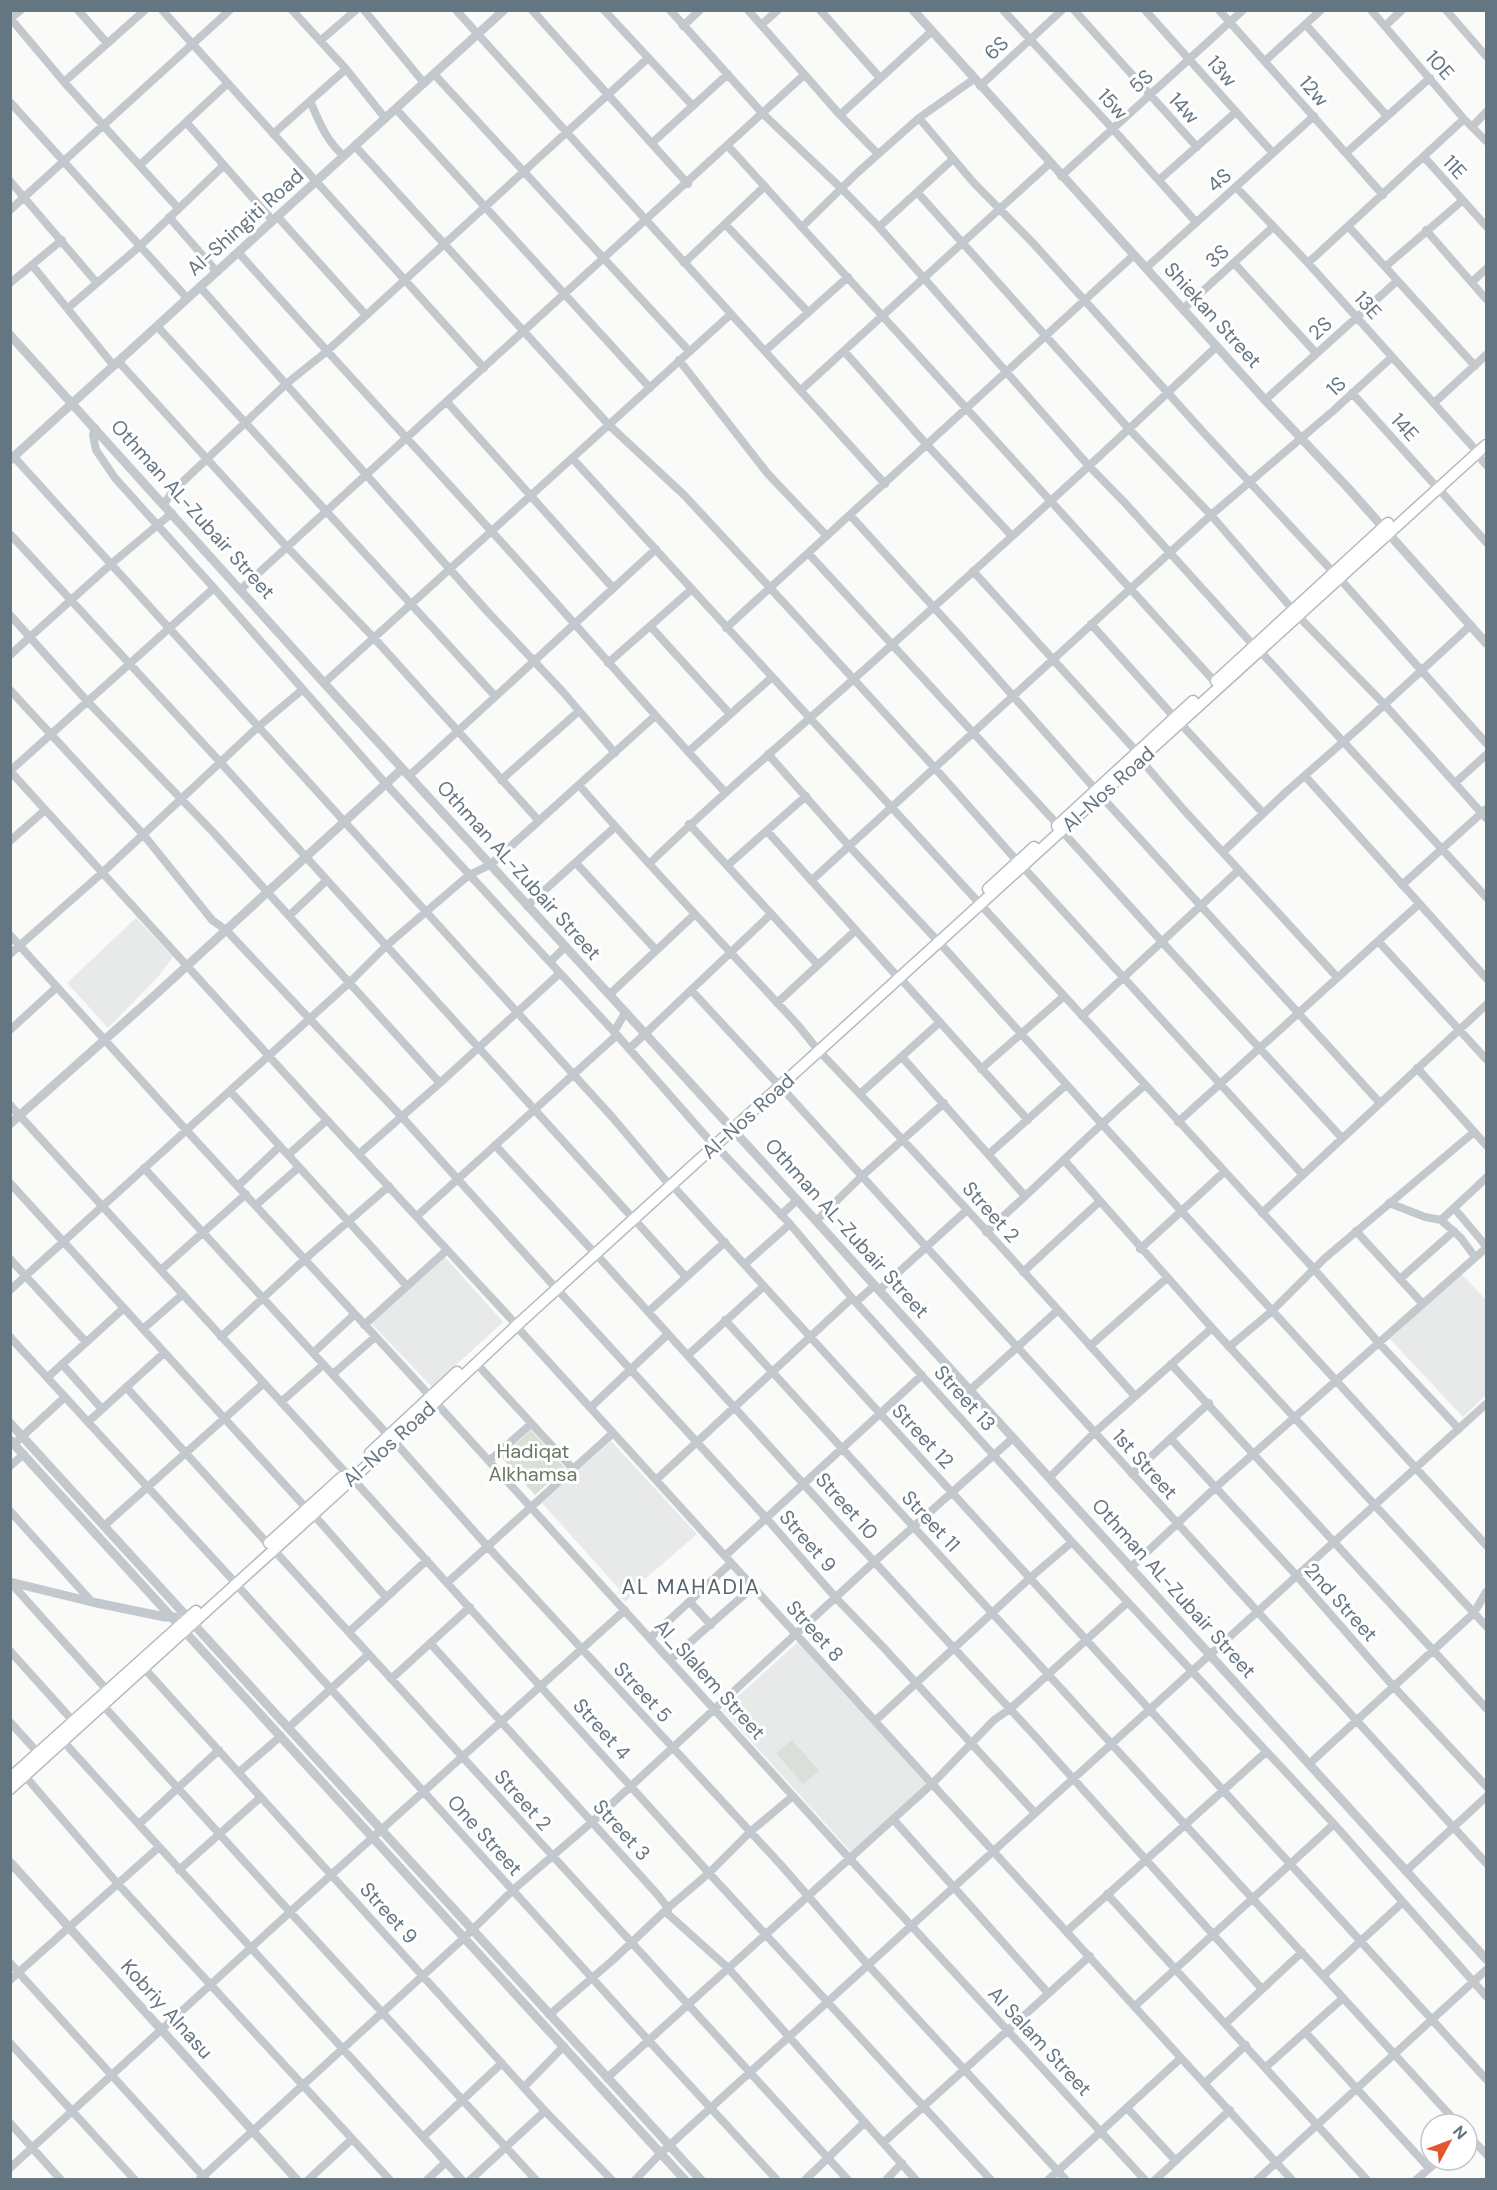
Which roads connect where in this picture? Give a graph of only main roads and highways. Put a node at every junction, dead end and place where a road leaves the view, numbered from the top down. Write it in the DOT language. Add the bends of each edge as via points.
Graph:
graph roads {
  1 [pos="1486,435"];
  2 [pos="1486,445"];
  3 [pos="1475,450"];
  4 [pos="1257,648"];
  5 [pos="1177,721"];
  6 [pos="515,1323"];
  7 [pos="432,1399"];
  8 [pos="183,1621"];
  9 [pos="100,1702"];
  10 [pos="10,1778"];
  11 [pos="10,1789"];
  1 -- 3 [label="main road, Al-Nos Road"];
  2 -- 3 [label="main road, Al-Nos Road"];
  3 -- 4 [label="main road, Al-Nos Road"];
  4 -- 5 [label="main road, Al-Nos Road"];
  4 -- 5 [label="main road, Al-Nos Road" via="1215,682"];
  5 -- 6 [label="main road, Al-Nos Road"];
  6 -- 7 [label="main road, Al-Nos Road"];
  6 -- 7 [label="main road, Al-Nos Road" via="476,1363"];
  7 -- 8 [label="main road, Al-Nos Road" via="233,1581"];
  8 -- 9 [label="main road, Al-Nos Road" via="143,1667"];
  8 -- 9 [label="main road, Al-Nos Road" via="107,1690"];
  9 -- 10 [label="main road, Al-Nos Road" via="73,1720"];
  9 -- 11 [label="main road, Al-Nos Road"];
}
